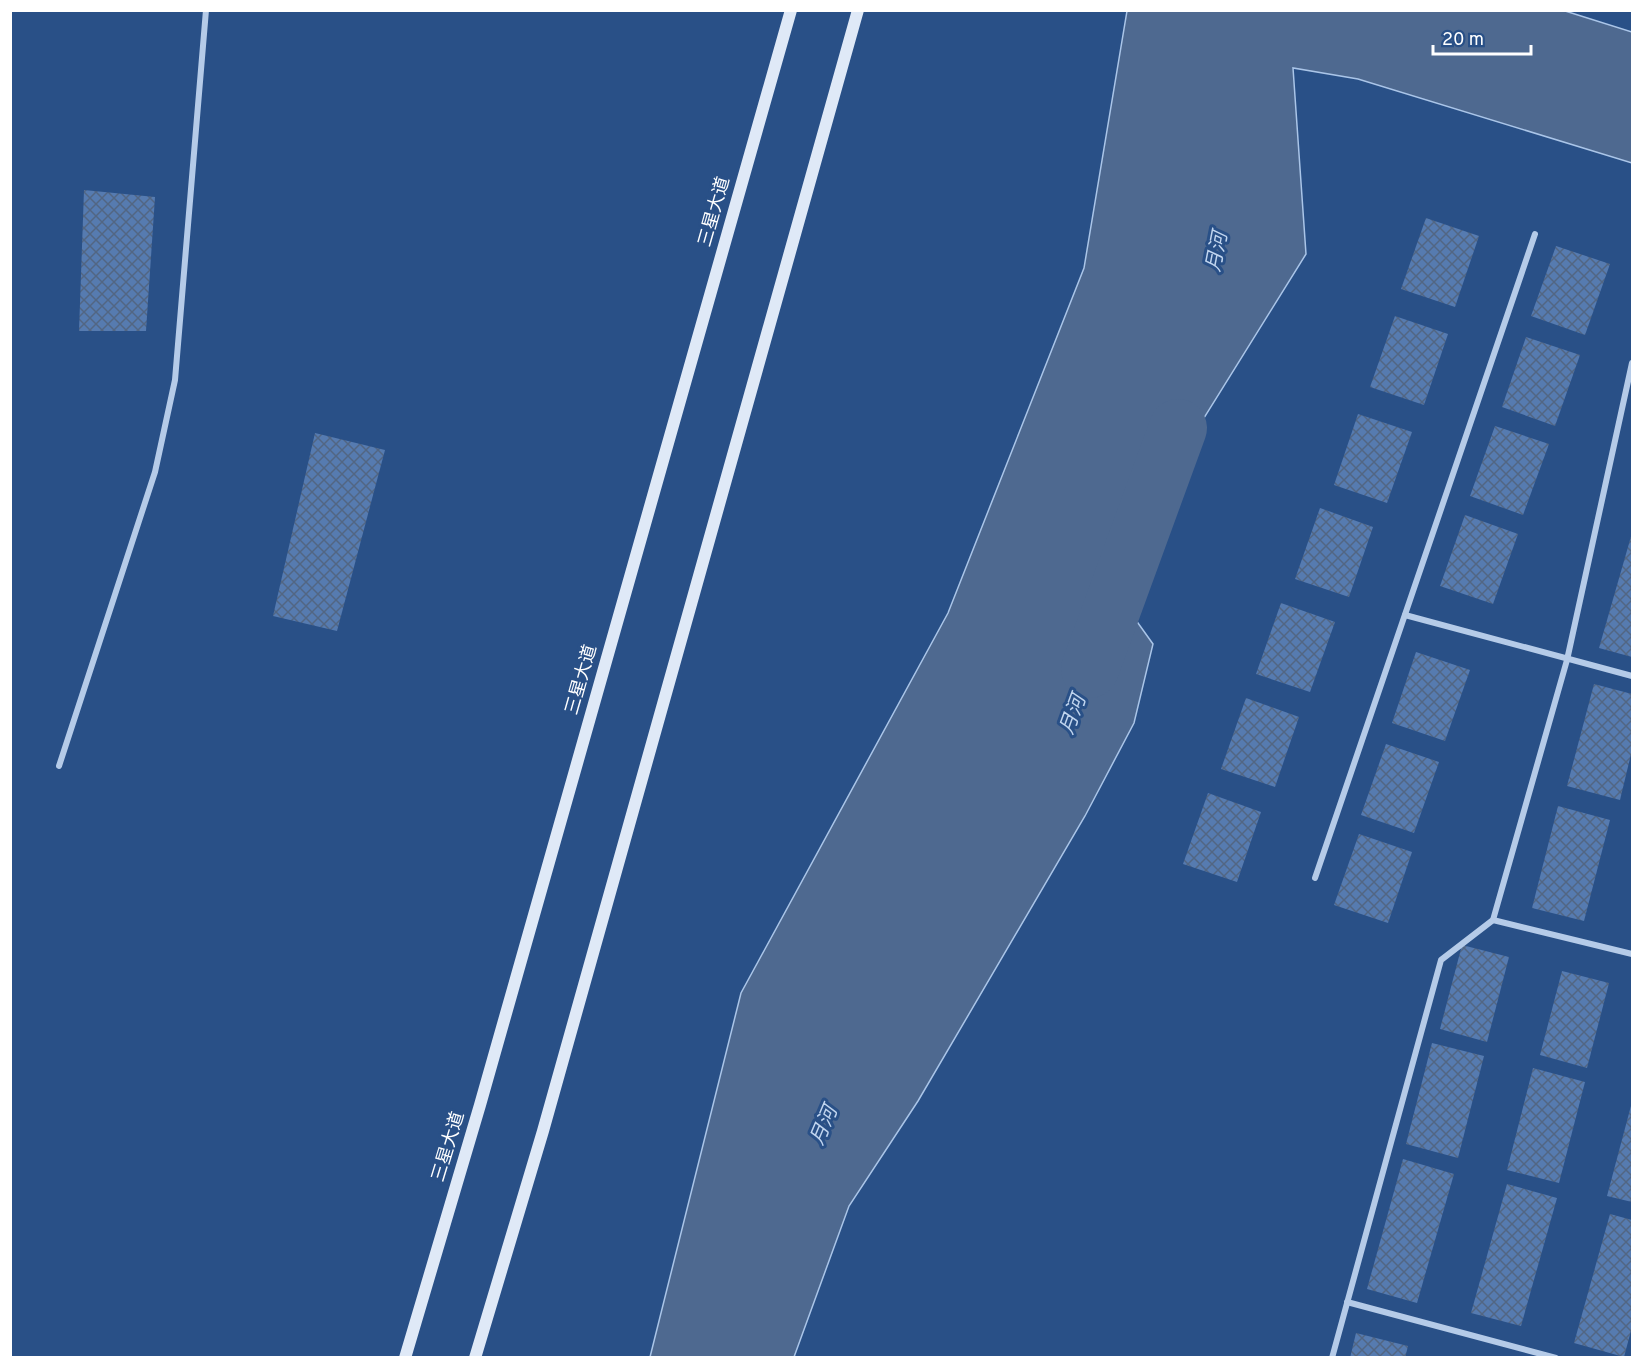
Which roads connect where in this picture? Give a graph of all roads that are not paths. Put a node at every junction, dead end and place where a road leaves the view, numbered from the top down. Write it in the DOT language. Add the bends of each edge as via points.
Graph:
graph roads {
  1 [pos="206,10"];
  2 [pos="790,10"];
  3 [pos="858,10"];
  4 [pos="1535,234"];
  5 [pos="1632,363"];
  6 [pos="1405,615"];
  7 [pos="1567,660"];
  8 [pos="1632,676"];
  9 [pos="58,766"];
  10 [pos="1315,878"];
  11 [pos="1493,920"];
  12 [pos="1632,954"];
  13 [pos="1347,1302"];
  14 [pos="405,1358"];
  15 [pos="475,1358"];
  16 [pos="1332,1358"];
  17 [pos="1556,1358"];
  1 -- 9 [label="street" via="174,380 155,472"];
  2 -- 14 [label="street, 三星大道"];
  3 -- 15 [label="street" via="550,1108"];
  4 -- 6 [label="street"];
  5 -- 7 [label="street"];
  6 -- 7 [label="street"];
  6 -- 10 [label="street"];
  7 -- 8 [label="street"];
  7 -- 11 [label="street"];
  11 -- 12 [label="street"];
  11 -- 13 [label="street" via="1441,960"];
  13 -- 16 [label="street"];
  13 -- 17 [label="street"];
}
